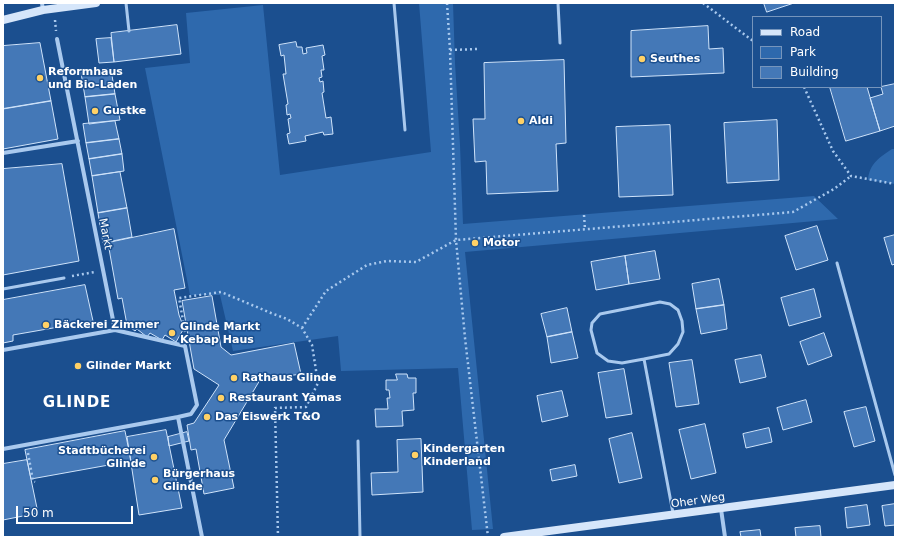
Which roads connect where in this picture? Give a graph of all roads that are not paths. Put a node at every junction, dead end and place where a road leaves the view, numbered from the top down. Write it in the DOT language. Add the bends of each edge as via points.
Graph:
graph roads {
  1 [pos="96,3"];
  2 [pos="126,3"];
  3 [pos="394,3"];
  4 [pos="558,3"];
  5 [pos="43,6"];
  6 [pos="3,20"];
  7 [pos="129,31"];
  8 [pos="57,39"];
  9 [pos="560,43"];
  10 [pos="405,130"];
  11 [pos="78,141"];
  12 [pos="3,154"];
  13 [pos="837,263"];
  14 [pos="64,278"];
  15 [pos="3,289"];
  16 [pos="115,330"];
  17 [pos="3,350"];
  18 [pos="644,359"];
  19 [pos="178,417"];
  20 [pos="358,441"];
  21 [pos="3,449"];
  22 [pos="895,475"];
  23 [pos="895,485"];
  24 [pos="721,509"];
  25 [pos="673,515"];
  26 [pos="202,537"];
  27 [pos="360,537"];
  28 [pos="504,537"];
  29 [pos="725,537"];
  1 -- 5 [label="street" via="54,8"];
  2 -- 7 [label="lane"];
  3 -- 10 [label="lane"];
  4 -- 9 [label="lane"];
  5 -- 6 [label="street"];
  8 -- 11 [label="street, Markt"];
  11 -- 12 [label="street"];
  11 -- 16 [label="street, Markt"];
  13 -- 22 [label="lane"];
  14 -- 15 [label="lane"];
  16 -- 17 [label="street"];
  16 -- 19 [label="street" via="185,346 197,404 191,414"];
  18 -- 18 [label="lane" via="669,354 678,344 683,332 682,320 678,310 670,304 660,302 611,311 600,314 592,323 591,330 597,353 608,361 622,363"];
  18 -- 25 [label="lane"];
  19 -- 21 [label="street"];
  19 -- 26 [label="street"];
  20 -- 27 [label="lane"];
  23 -- 24 [label="street, Oher Weg"];
  24 -- 25 [label="street, Oher Weg"];
  24 -- 29 [label="street"];
  25 -- 28 [label="street, Oher Weg"];
}
